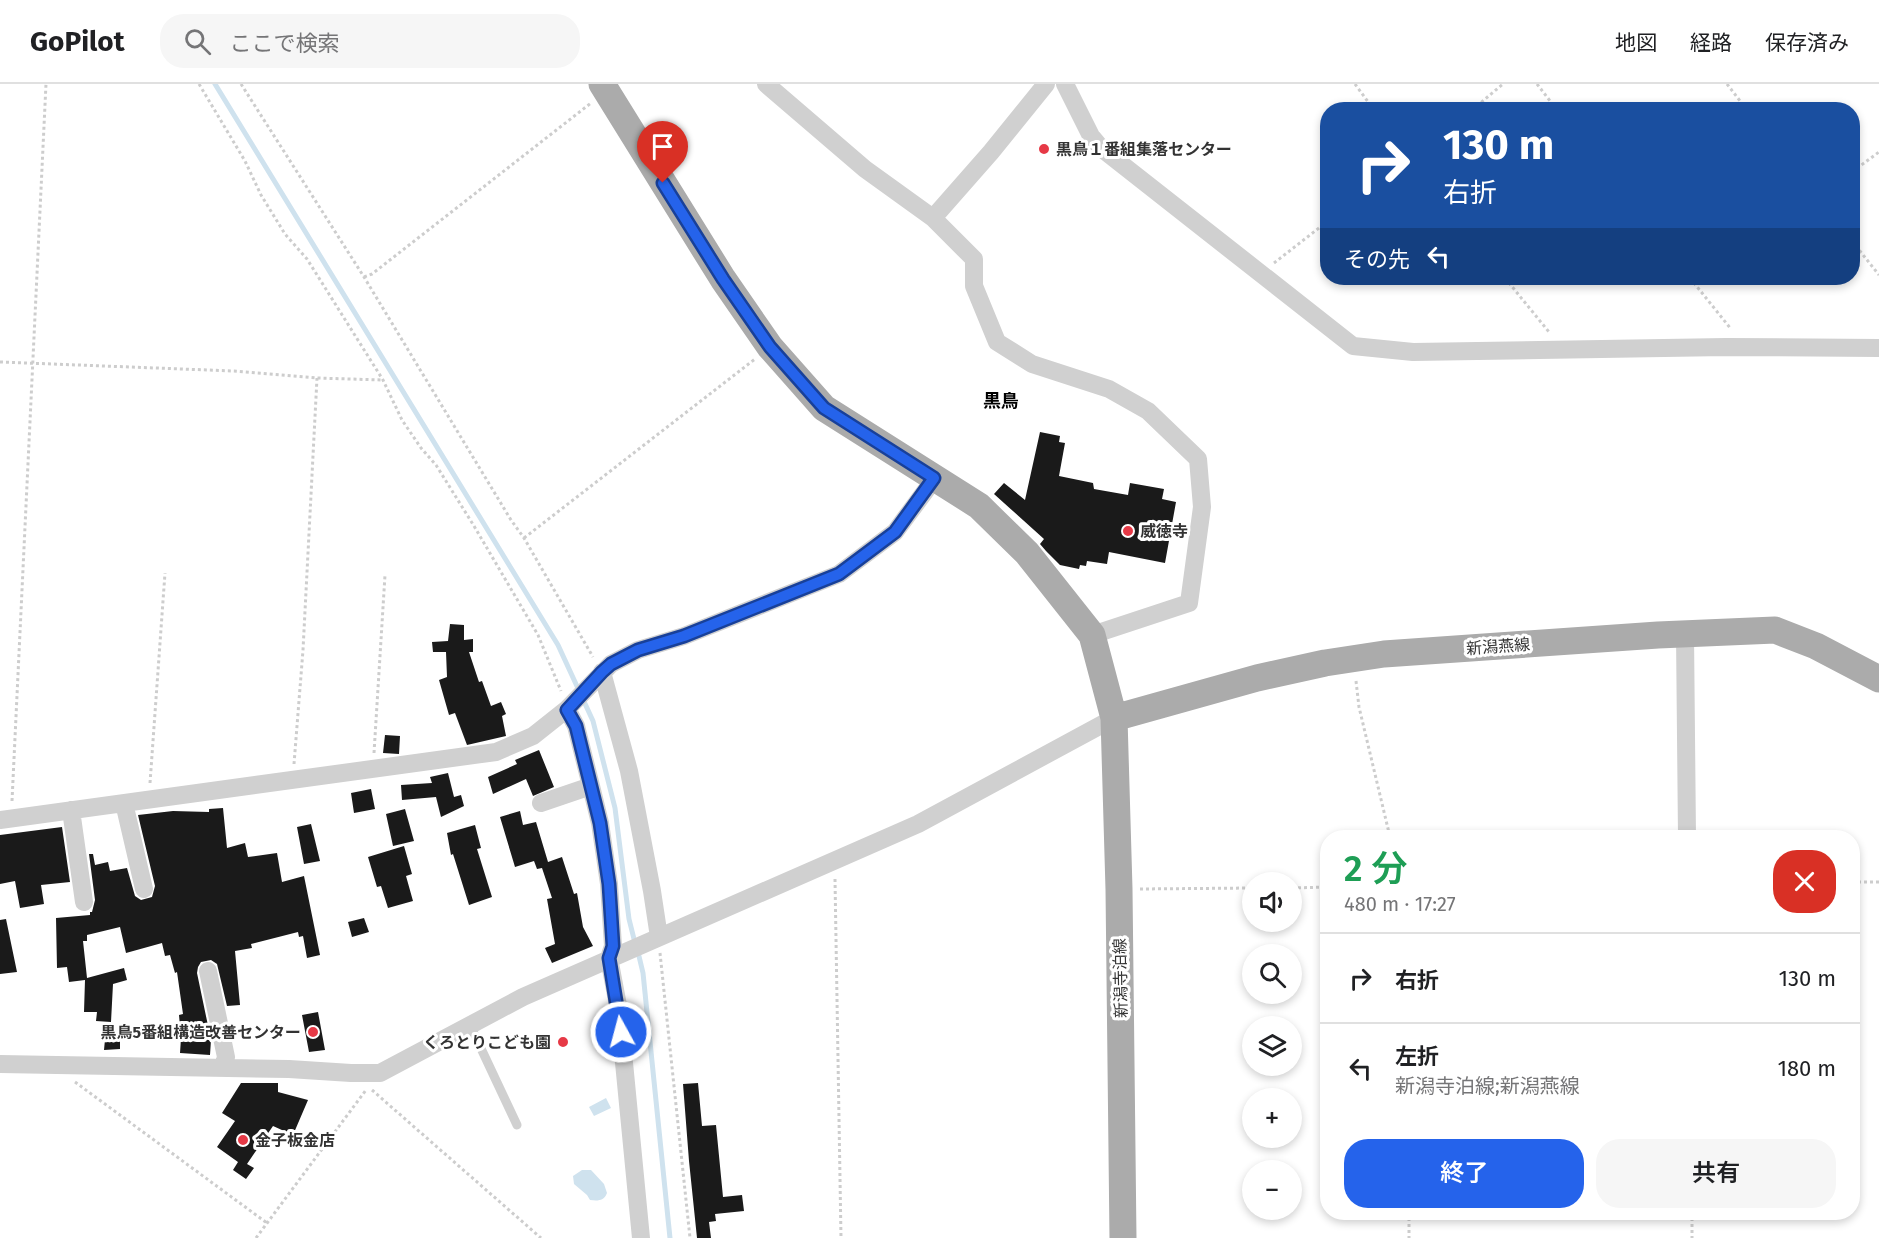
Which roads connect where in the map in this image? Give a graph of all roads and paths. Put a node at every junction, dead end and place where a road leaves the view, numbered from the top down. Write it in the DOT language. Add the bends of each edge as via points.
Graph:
graph roads {
  1 [pos="46,84"];
  2 [pos="199,84"];
  3 [pos="241,84"];
  4 [pos="765,84"];
  5 [pos="1046,84"];
  6 [pos="1065,84"];
  7 [pos="1355,84"];
  8 [pos="1503,84"];
  9 [pos="1537,84"];
  10 [pos="1727,84"];
  11 [pos="603,86"];
  12 [pos="1368,102"];
  13 [pos="1482,102"];
  14 [pos="1551,102"];
  15 [pos="1741,102"];
  16 [pos="1879,152"];
  17 [pos="1860,166"];
  18 [pos="933,218"];
  19 [pos="1320,227"];
  20 [pos="1860,251"];
  21 [pos="1262,275"];
  22 [pos="1879,275"];
  23 [pos="364,277"];
  24 [pos="1511,285"];
  25 [pos="1696,285"];
  26 [pos="770,347"];
  27 [pos="1745,347"];
  28 [pos="1879,348"];
  29 [pos="1562,349"];
  30 [pos="0,362"];
  31 [pos="33,364"];
  32 [pos="317,378"];
  33 [pos="382,380"];
  34 [pos="934,478"];
  35 [pos="524,538"];
  36 [pos="165,573"];
  37 [pos="385,575"];
  38 [pos="1685,634"];
  39 [pos="1092,635"];
  40 [pos="1354,658"];
  41 [pos="597,677"];
  42 [pos="1879,679"];
  43 [pos="569,706"];
  44 [pos="1114,718"];
  45 [pos="373,770"];
  46 [pos="292,781"];
  47 [pos="591,786"];
  48 [pos="149,799"];
  49 [pos="124,803"];
  50 [pos="541,803"];
  51 [pos="71,810"];
  52 [pos="6,819"];
  53 [pos="1388,830"];
  54 [pos="1687,830"];
  55 [pos="835,860"];
  56 [pos="1860,882"];
  57 [pos="1879,882"];
  58 [pos="1320,887"];
  59 [pos="1242,888"];
  60 [pos="1302,888"];
  61 [pos="144,889"];
  62 [pos="1119,889"];
  63 [pos="84,903"];
  64 [pos="655,939"];
  65 [pos="614,956"];
  66 [pos="208,971"];
  67 [pos="470,1025"];
  68 [pos="0,1064"];
  69 [pos="50,1064"];
  70 [pos="223,1067"];
  71 [pos="517,1125"];
  72 [pos="1409,1220"];
  73 [pos="1692,1220"];
  74 [pos="267,1223"];
  75 [pos="256,1238"];
  76 [pos="541,1238"];
  77 [pos="641,1238"];
  78 [pos="690,1238"];
  79 [pos="841,1238"];
  80 [pos="1123,1238"];
  81 [pos="1410,1238"];
  82 [pos="1692,1238"];
  1 -- 31 [label="path"];
  2 -- 33 [label="path" via="285,234 307,259"];
  3 -- 23 [label="path"];
  4 -- 18 [label="street" via="865,169"];
  5 -- 18 [label="street"];
  6 -- 21 [label="street" via="1101,148"];
  7 -- 12 [label="path"];
  8 -- 13 [label="path"];
  9 -- 14 [label="path"];
  10 -- 15 [label="path"];
  11 -- 23 [label="path" via="592,102"];
  11 -- 26 [label="main road"];
  16 -- 17 [label="path"];
  18 -- 39 [label="street" via="974,259 974,286 997,342 1032,364 1109,389 1148,411 1198,459 1202,507 1189,603"];
  19 -- 21 [label="path"];
  20 -- 22 [label="path"];
  21 -- 29 [label="street" via="1353,346 1413,352"];
  23 -- 35 [label="path"];
  24 -- 29 [label="path"];
  25 -- 27 [label="path"];
  26 -- 34 [label="main road" via="824,408"];
  26 -- 35 [label="path"];
  27 -- 28 [label="street"];
  27 -- 29 [label="street"];
  30 -- 31 [label="path"];
  31 -- 32 [label="path"];
  31 -- 52 [label="path"];
  32 -- 33 [label="path"];
  32 -- 46 [label="path"];
  33 -- 43 [label="path" via="402,420 450,488 538,635"];
  34 -- 39 [label="main road" via="979,506 1011,537"];
  34 -- 41 [label="street" via="895,532 839,574 684,636 638,650 611,664"];
  35 -- 41 [label="path"];
  36 -- 48 [label="path"];
  37 -- 45 [label="path"];
  38 -- 40 [label="main road, 新潟燕線"];
  38 -- 42 [label="main road, 新潟燕線" via="1775,630 1816,646"];
  38 -- 54 [label="street"];
  39 -- 44 [label="main road, 新潟寺泊線"];
  40 -- 44 [label="main road, 新潟燕線" via="1257,678"];
  40 -- 53 [label="path" via="1359,707"];
  41 -- 43 [label="street"];
  41 -- 64 [label="street" via="629,771 652,891"];
  43 -- 45 [label="street" via="533,736 496,752"];
  43 -- 47 [label="street"];
  44 -- 55 [label="street" via="918,824"];
  44 -- 62 [label="main road, 新潟寺泊線"];
  45 -- 46 [label="street"];
  46 -- 48 [label="street"];
  47 -- 50 [label="street"];
  47 -- 65 [label="street" via="609,884"];
  48 -- 49 [label="street"];
  49 -- 51 [label="street"];
  49 -- 61 [label="street"];
  51 -- 52 [label="street"];
  51 -- 63 [label="street"];
  55 -- 64 [label="street"];
  55 -- 79 [label="path"];
  56 -- 57 [label="path"];
  58 -- 60 [label="path"];
  59 -- 62 [label="path"];
  62 -- 80 [label="main road, 新潟寺泊線"];
  64 -- 65 [label="street"];
  64 -- 78 [label="path"];
  65 -- 67 [label="street"];
  65 -- 77 [label="street"];
  66 -- 70 [label="street" via="226,1057"];
  67 -- 70 [label="street" via="380,1073"];
  67 -- 71 [label="lane"];
  68 -- 69 [label="street"];
  69 -- 70 [label="street"];
  69 -- 74 [label="path"];
  72 -- 81 [label="path"];
  73 -- 82 [label="path"];
  74 -- 75 [label="path"];
  74 -- 76 [label="path" via="368,1087"];
}
